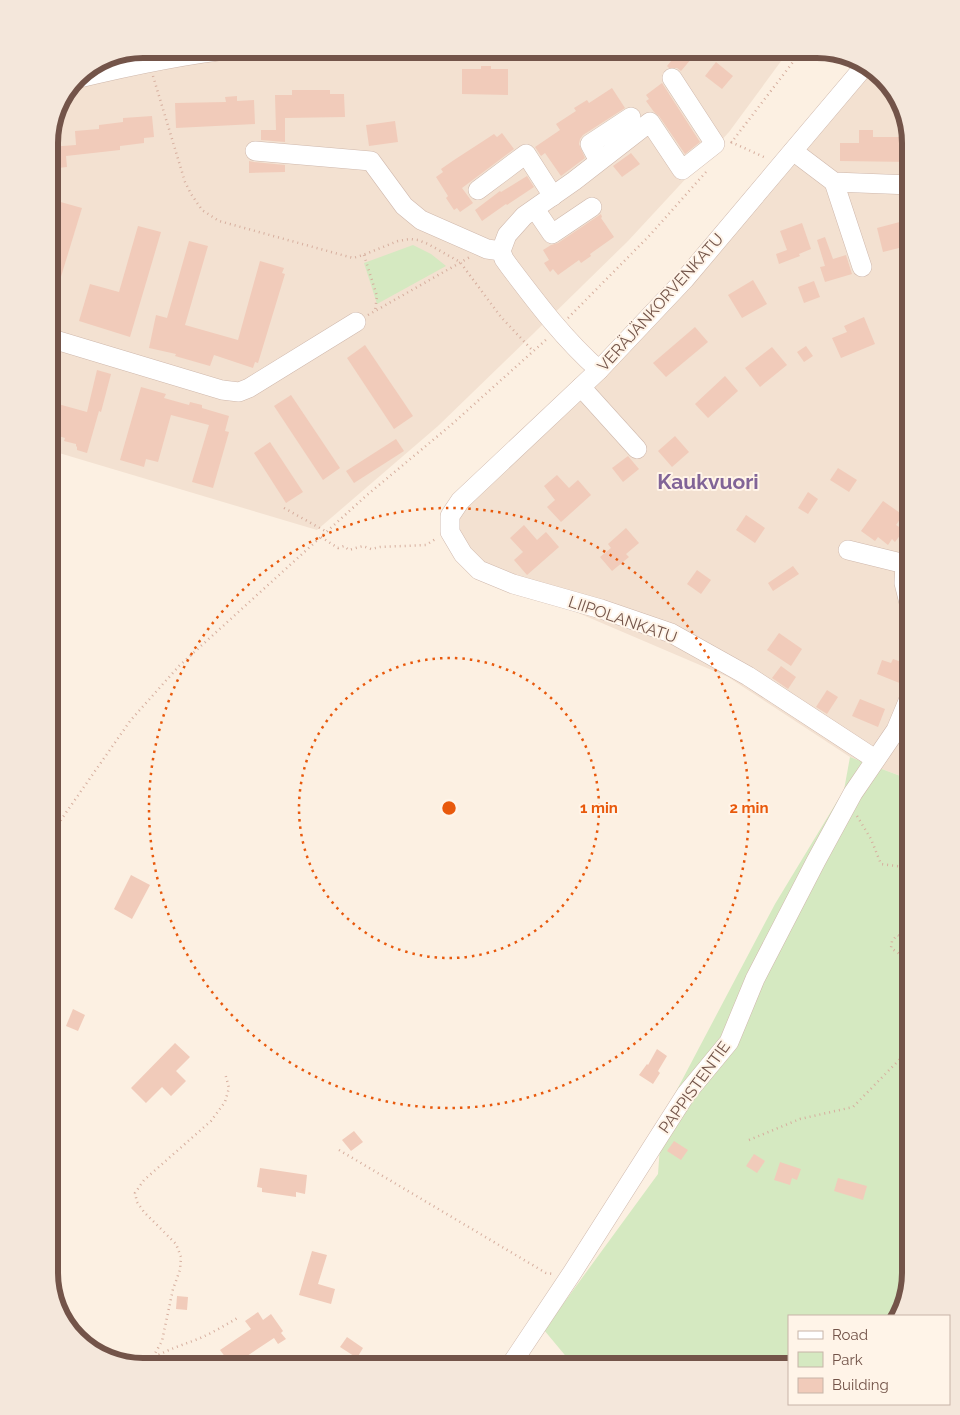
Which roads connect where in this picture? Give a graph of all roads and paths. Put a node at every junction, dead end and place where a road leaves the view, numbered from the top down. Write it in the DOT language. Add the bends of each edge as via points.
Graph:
graph roads {
  1 [pos="170,58"];
  2 [pos="797,58"];
  3 [pos="149,62"];
  4 [pos="861,70"];
  5 [pos="91,75"];
  6 [pos="672,78"];
  7 [pos="631,117"];
  8 [pos="731,142"];
  9 [pos="726,148"];
  10 [pos="255,151"];
  11 [pos="787,158"];
  12 [pos="600,160"];
  13 [pos="710,167"];
  14 [pos="834,182"];
  15 [pos="902,185"];
  16 [pos="478,190"];
  17 [pos="553,196"];
  18 [pos="592,207"];
  19 [pos="535,209"];
  20 [pos="494,250"];
  21 [pos="364,255"];
  22 [pos="460,262"];
  23 [pos="862,267"];
  24 [pos="375,311"];
  25 [pos="356,322"];
  26 [pos="558,329"];
  27 [pos="58,341"];
  28 [pos="533,351"];
  29 [pos="599,370"];
  30 [pos="581,387"];
  31 [pos="637,449"];
  32 [pos="284,508"];
  33 [pos="327,532"];
  34 [pos="450,532"];
  35 [pos="321,537"];
  36 [pos="848,550"];
  37 [pos="902,557"];
  38 [pos="902,716"];
  39 [pos="875,759"];
  40 [pos="850,798"];
  41 [pos="58,823"];
  42 [pos="902,868"];
  43 [pos="902,937"];
  44 [pos="902,954"];
  45 [pos="902,1059"];
  46 [pos="225,1073"];
  47 [pos="749,1140"];
  48 [pos="339,1150"];
  49 [pos="572,1273"];
  50 [pos="239,1317"];
  51 [pos="153,1357"];
  52 [pos="516,1358"];
  1 -- 3 [label="street"];
  2 -- 8 [label="path"];
  3 -- 5 [label="street"];
  3 -- 21 [label="path" via="185,182 202,210 219,221 278,238 353,258"];
  4 -- 11 [label="street, VERÄJÄNKORVENKATU"];
  6 -- 12 [label="street" via="715,144 682,170 650,122"];
  7 -- 12 [label="street" via="590,144"];
  8 -- 9 [label="path"];
  8 -- 11 [label="path"];
  10 -- 20 [label="street" via="371,161 412,214"];
  11 -- 14 [label="street"];
  11 -- 29 [label="street, VERÄJÄNKORVENKATU" via="685,279"];
  12 -- 17 [label="street"];
  13 -- 26 [label="path" via="650,236"];
  14 -- 15 [label="street"];
  14 -- 23 [label="street"];
  16 -- 17 [label="street" via="526,154"];
  17 -- 19 [label="street"];
  18 -- 19 [label="street" via="552,234"];
  19 -- 20 [label="street" via="512,228 503,243"];
  20 -- 22 [label="path"];
  20 -- 26 [label="street"];
  21 -- 22 [label="path" via="410,239 428,244"];
  21 -- 24 [label="path" via="377,296"];
  22 -- 24 [label="path"];
  22 -- 28 [label="path" via="501,317"];
  24 -- 25 [label="path"];
  25 -- 27 [label="street" via="239,392 222,390"];
  26 -- 28 [label="path"];
  26 -- 29 [label="street"];
  28 -- 33 [label="path"];
  29 -- 30 [label="street, VERÄJÄNKORVENKATU"];
  30 -- 31 [label="street"];
  30 -- 34 [label="street, VERÄJÄNKORVENKATU" via="460,502 450,516"];
  32 -- 33 [label="path"];
  33 -- 35 [label="path"];
  34 -- 35 [label="path" via="426,545 371,549 363,546 349,550 344,546 338,548"];
  34 -- 39 [label="street, LIIPOLANKATU" via="463,554 479,570 513,584 671,633 748,676"];
  35 -- 41 [label="path" via="179,666 130,721"];
  36 -- 37 [label="street"];
  38 -- 39 [label="street, PAPPISTENTIE" via="896,730"];
  39 -- 40 [label="street, PAPPISTENTIE"];
  40 -- 42 [label="path" via="882,864"];
  40 -- 49 [label="street, PAPPISTENTIE" via="755,979 729,1042 686,1094"];
  43 -- 44 [label="path" via="897,935 891,948"];
  45 -- 47 [label="path" via="853,1107 800,1119"];
  46 -- 51 [label="path" via="229,1088 225,1102 211,1121 144,1180 136,1193 137,1202 144,1212 176,1244 181,1257 162,1340"];
  48 -- 49 [label="path" via="546,1273"];
  49 -- 52 [label="street, PAPPISTENTIE"];
  50 -- 51 [label="path" via="200,1338"];
}
